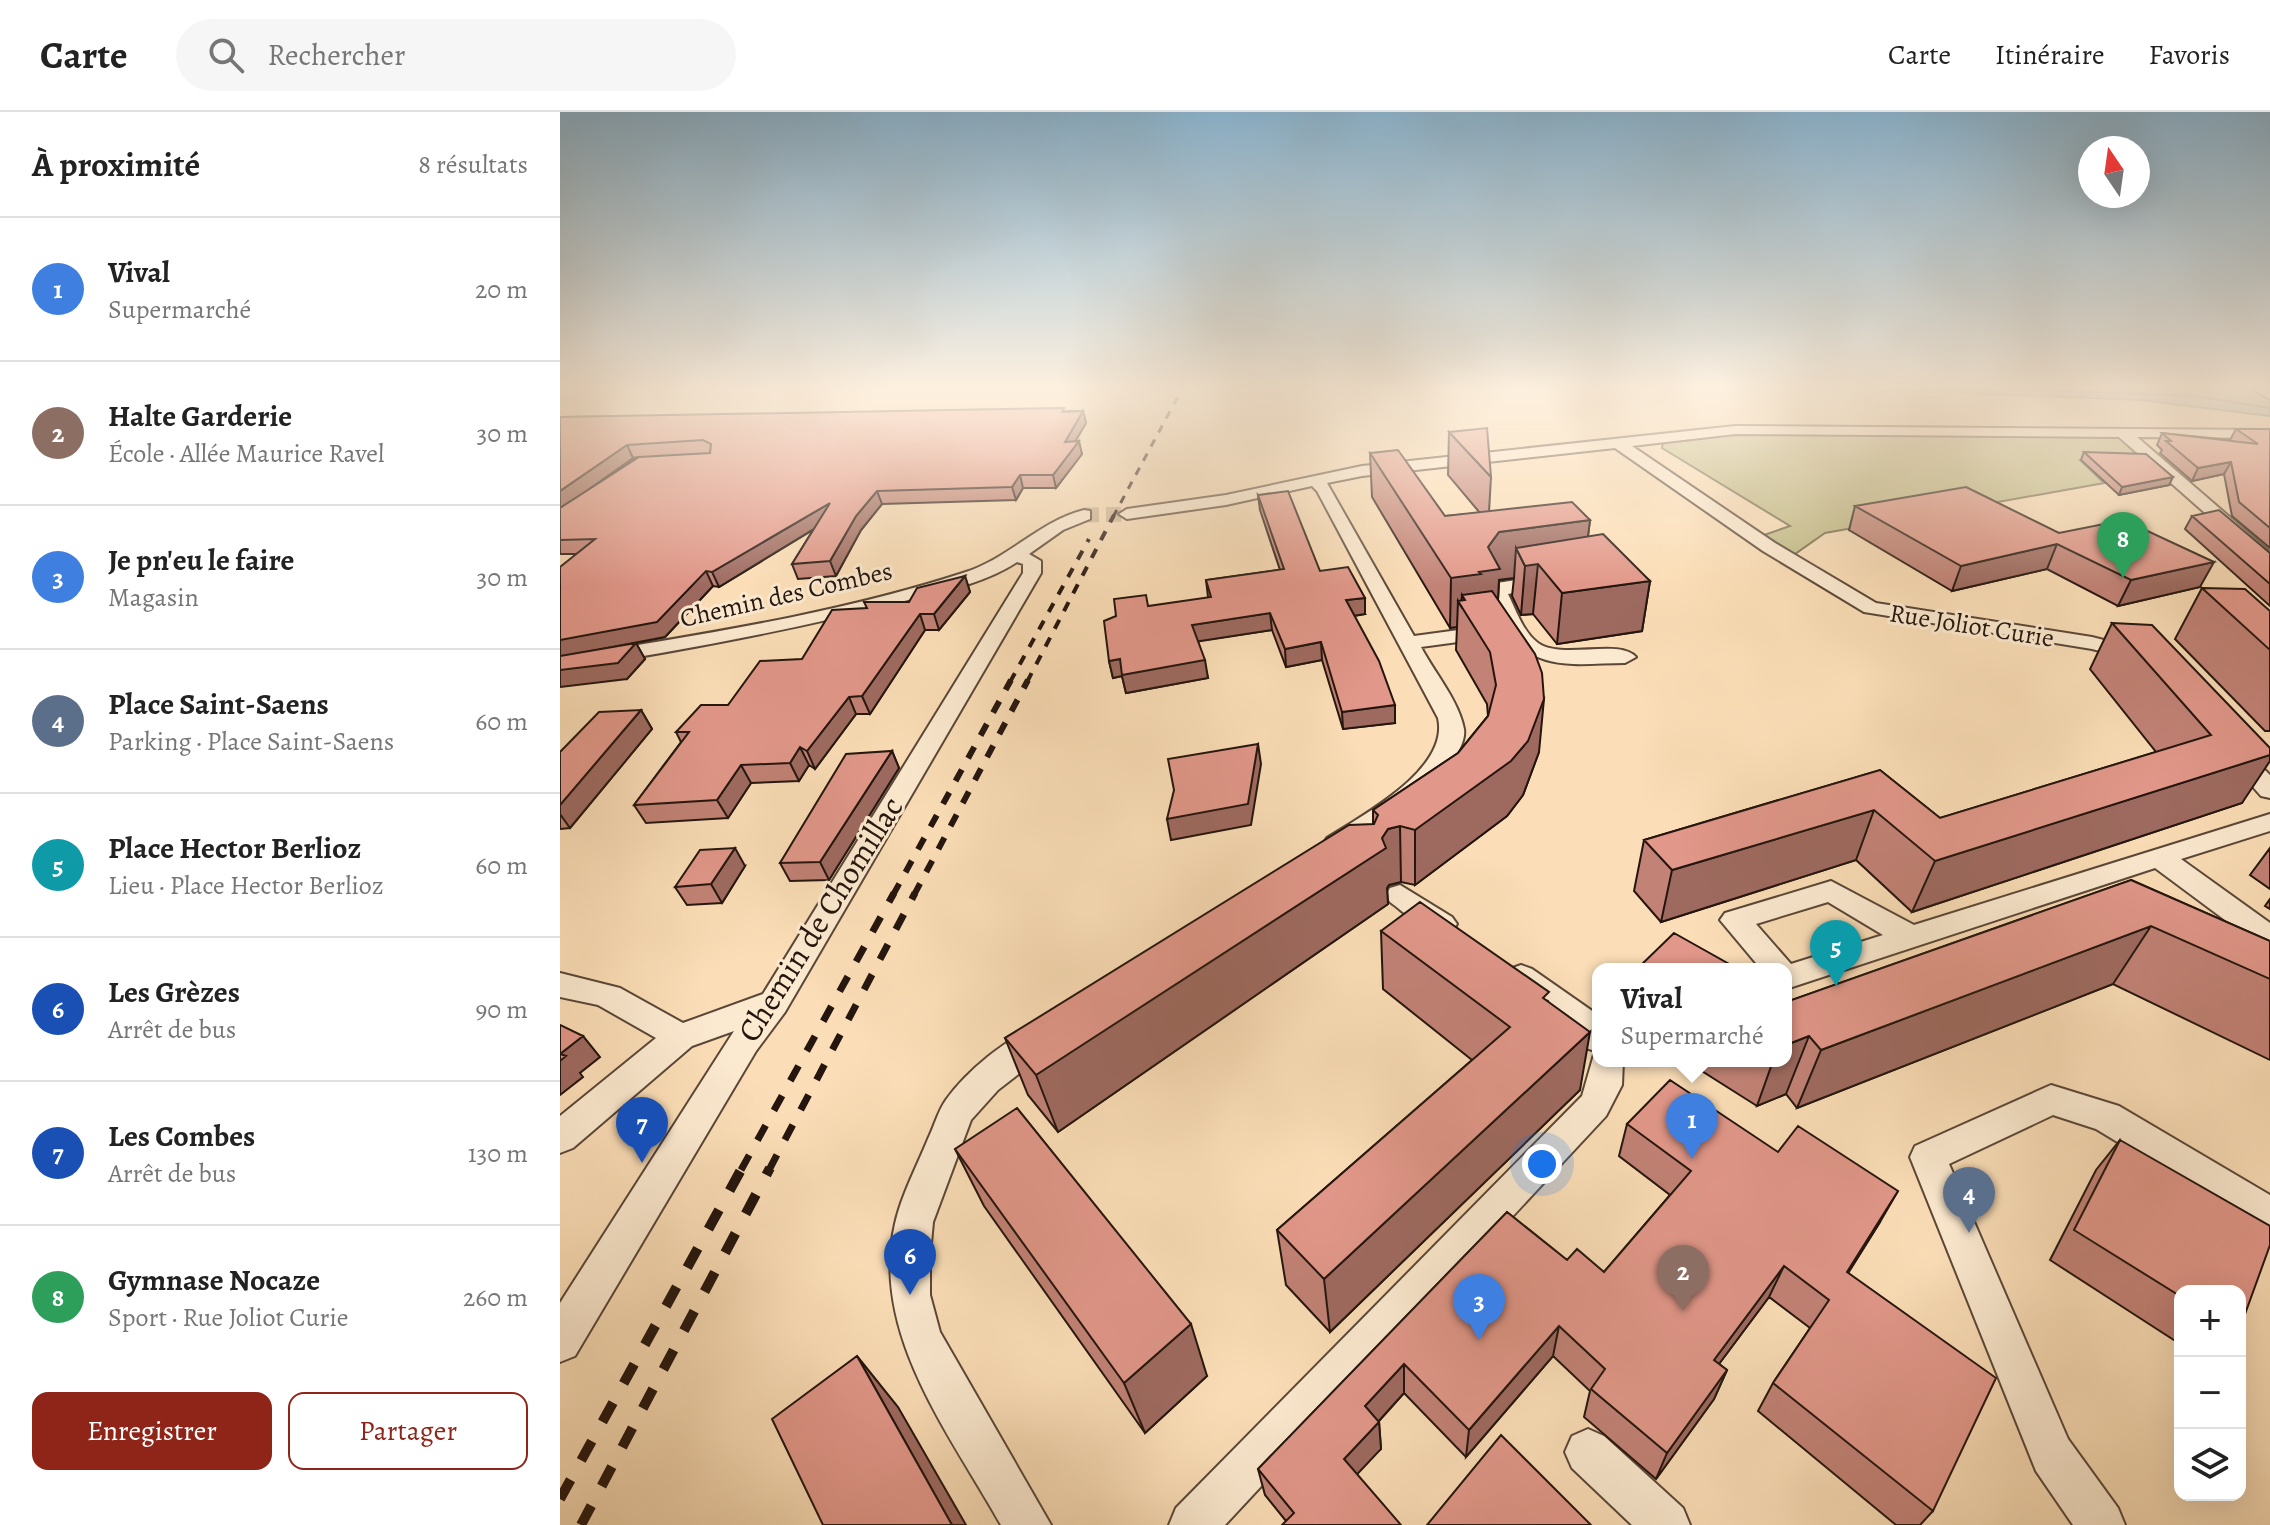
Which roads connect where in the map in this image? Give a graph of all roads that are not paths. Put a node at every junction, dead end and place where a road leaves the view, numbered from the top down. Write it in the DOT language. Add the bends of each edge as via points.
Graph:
graph roads {
  1 [pos="1511,455"];
  2 [pos="1636,455"];
  3 [pos="2148,455"];
  4 [pos="1314,479"];
  5 [pos="1127,514"];
  6 [pos="1077,517"];
  7 [pos="1018,556"];
  8 [pos="2270,561"];
  9 [pos="1574,578"];
  10 [pos="1515,628"];
  11 [pos="1408,643"];
  12 [pos="1625,657"];
  13 [pos="560,664"];
  14 [pos="2157,671"];
  15 [pos="2222,740"];
  16 [pos="2270,790"];
  17 [pos="2270,822"];
  18 [pos="1333,857"];
  19 [pos="2159,857"];
  20 [pos="1400,895"];
  21 [pos="1909,936"];
  22 [pos="2270,938"];
  23 [pos="1471,943"];
  24 [pos="1497,960"];
  25 [pos="1774,963"];
  26 [pos="1792,975"];
  27 [pos="560,985"];
  28 [pos="774,1003"];
  29 [pos="1070,1018"];
  30 [pos="1592,1028"];
  31 [pos="680,1037"];
  32 [pos="1606,1067"];
  33 [pos="560,1137"];
  34 [pos="2270,1216"];
  35 [pos="560,1341"];
  36 [pos="1588,1452"];
  37 [pos="1027,1525"];
  38 [pos="1193,1525"];
  39 [pos="1666,1525"];
  40 [pos="2101,1525"];
  1 -- 4 [label="street"];
  2 -- 14 [label="street, Rue Joliot Curie" via="1769,547 1871,608 2092,643 2136,654"];
  3 -- 8 [label="street"];
  4 -- 5 [label="street" via="1226,500"];
  4 -- 11 [label="street"];
  6 -- 7 [label="street"];
  7 -- 13 [label="street, Chemin des Combes" via="976,575 831,614"];
  7 -- 28 [label="street, Chemin de Chomillac" via="1032,561 1032,573"];
  9 -- 10 [label="street" via="1504,587 1498,594"];
  10 -- 11 [label="street"];
  10 -- 12 [label="street" via="1530,647 1550,656"];
  11 -- 18 [label="street" via="1449,718 1453,733 1448,748 1413,794"];
  15 -- 16 [label="street"];
  17 -- 19 [label="street"];
  19 -- 21 [label="street"];
  19 -- 22 [label="street"];
  20 -- 23 [label="street"];
  21 -- 25 [label="street" via="1831,891 1735,920"];
  21 -- 26 [label="street"];
  24 -- 30 [label="street"];
  27 -- 31 [label="street" via="618,999"];
  28 -- 31 [label="street"];
  28 -- 35 [label="street, Chemin de Chomillac" via="744,1042"];
  29 -- 37 [label="street" via="986,1080 957,1112 914,1222 910,1254 910,1295 921,1340"];
  31 -- 33 [label="street"];
  32 -- 38 [label="street" via="1605,1085 1594,1106"];
  34 -- 40 [label="street" via="2107,1117 2051,1100 1928,1157 2052,1455"];
  36 -- 39 [label="street"];
}
